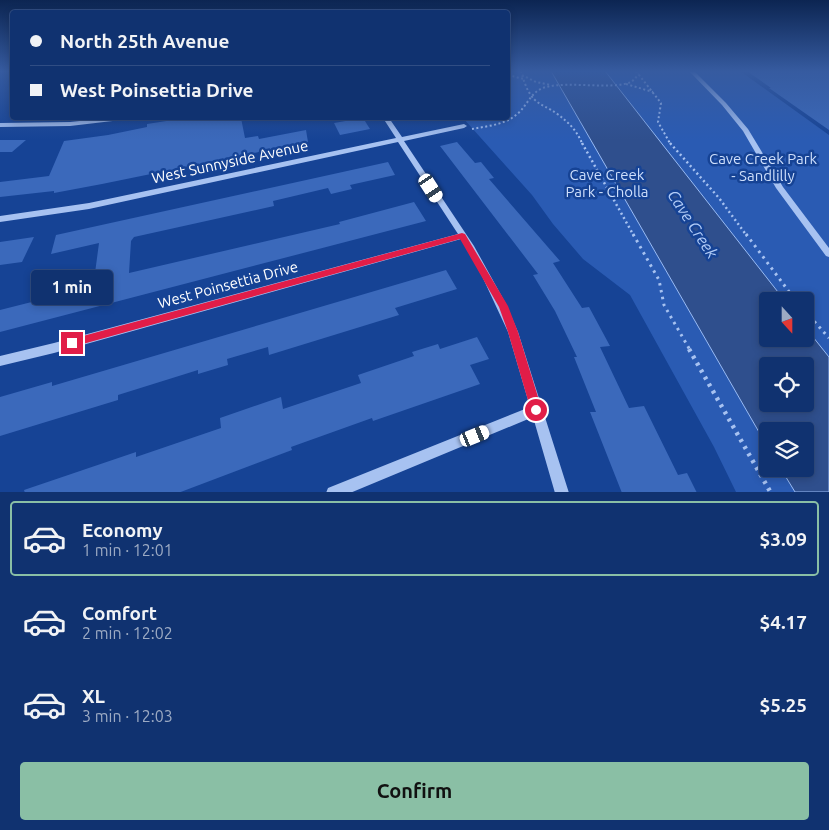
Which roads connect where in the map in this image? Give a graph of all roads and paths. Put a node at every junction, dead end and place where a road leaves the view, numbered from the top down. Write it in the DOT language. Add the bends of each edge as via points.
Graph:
graph roads {
  1 [pos="528,94"];
  2 [pos="532,94"];
  3 [pos="655,94"];
  4 [pos="714,94"];
  5 [pos="529,97"];
  6 [pos="510,119"];
  7 [pos="103,120"];
  8 [pos="387,120"];
  9 [pos="504,120"];
  10 [pos="0,125"];
  11 [pos="464,126"];
  12 [pos="400,140"];
  13 [pos="0,219"];
  14 [pos="462,236"];
  15 [pos="829,254"];
  16 [pos="789,292"];
  17 [pos="814,321"];
  18 [pos="829,338"];
  19 [pos="0,361"];
  20 [pos="536,410"];
  21 [pos="333,492"];
  22 [pos="562,492"];
  23 [pos="771,492"];
  1 -- 5 [label="path"];
  2 -- 5 [label="path"];
  3 -- 16 [label="path" via="661,104 658,122 669,142 719,198"];
  4 -- 15 [label="street" via="746,130 780,188"];
  5 -- 6 [label="path" via="526,105"];
  5 -- 23 [label="path" via="566,120 575,130 659,280 664,304"];
  7 -- 10 [label="street"];
  8 -- 12 [label="street"];
  9 -- 11 [label="path" via="467,130"];
  11 -- 12 [label="street, West Sunnyside Avenue"];
  12 -- 13 [label="street, West Sunnyside Avenue" via="89,206"];
  12 -- 14 [label="street"];
  14 -- 19 [label="street, West Poinsettia Drive"];
  14 -- 20 [label="street" via="503,306"];
  17 -- 18 [label="path"];
  20 -- 21 [label="street"];
  20 -- 22 [label="street"];
}
